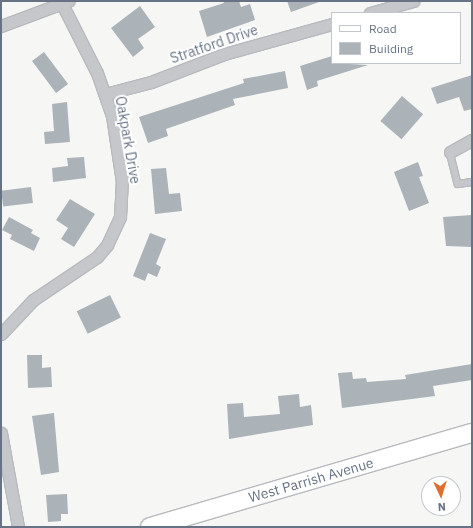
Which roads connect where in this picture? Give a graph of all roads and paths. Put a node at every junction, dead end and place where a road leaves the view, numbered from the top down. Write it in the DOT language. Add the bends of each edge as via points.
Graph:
graph roads {
  1 [pos="413,1"];
  2 [pos="65,3"];
  3 [pos="374,12"];
  4 [pos="331,24"];
  5 [pos="1,26"];
  6 [pos="105,94"];
  7 [pos="472,140"];
  8 [pos="450,152"];
  9 [pos="472,182"];
  10 [pos="1,334"];
  11 [pos="1,433"];
  12 [pos="472,433"];
  13 [pos="190,521"];
  14 [pos="18,527"];
  15 [pos="150,527"];
  1 -- 3 [label="street"];
  2 -- 5 [label="street"];
  2 -- 6 [label="street, Oakpark Drive"];
  4 -- 6 [label="street, Stratford Drive" via="224,54 151,82"];
  6 -- 10 [label="street, Oakpark Drive" via="122,182 120,216 114,231 97,256 33,300"];
  7 -- 8 [label="street"];
  8 -- 9 [label="lane" via="458,184"];
  11 -- 14 [label="street"];
  12 -- 13 [label="main road, West Parrish Avenue"];
  13 -- 15 [label="main road, West Parrish Avenue"];
}
